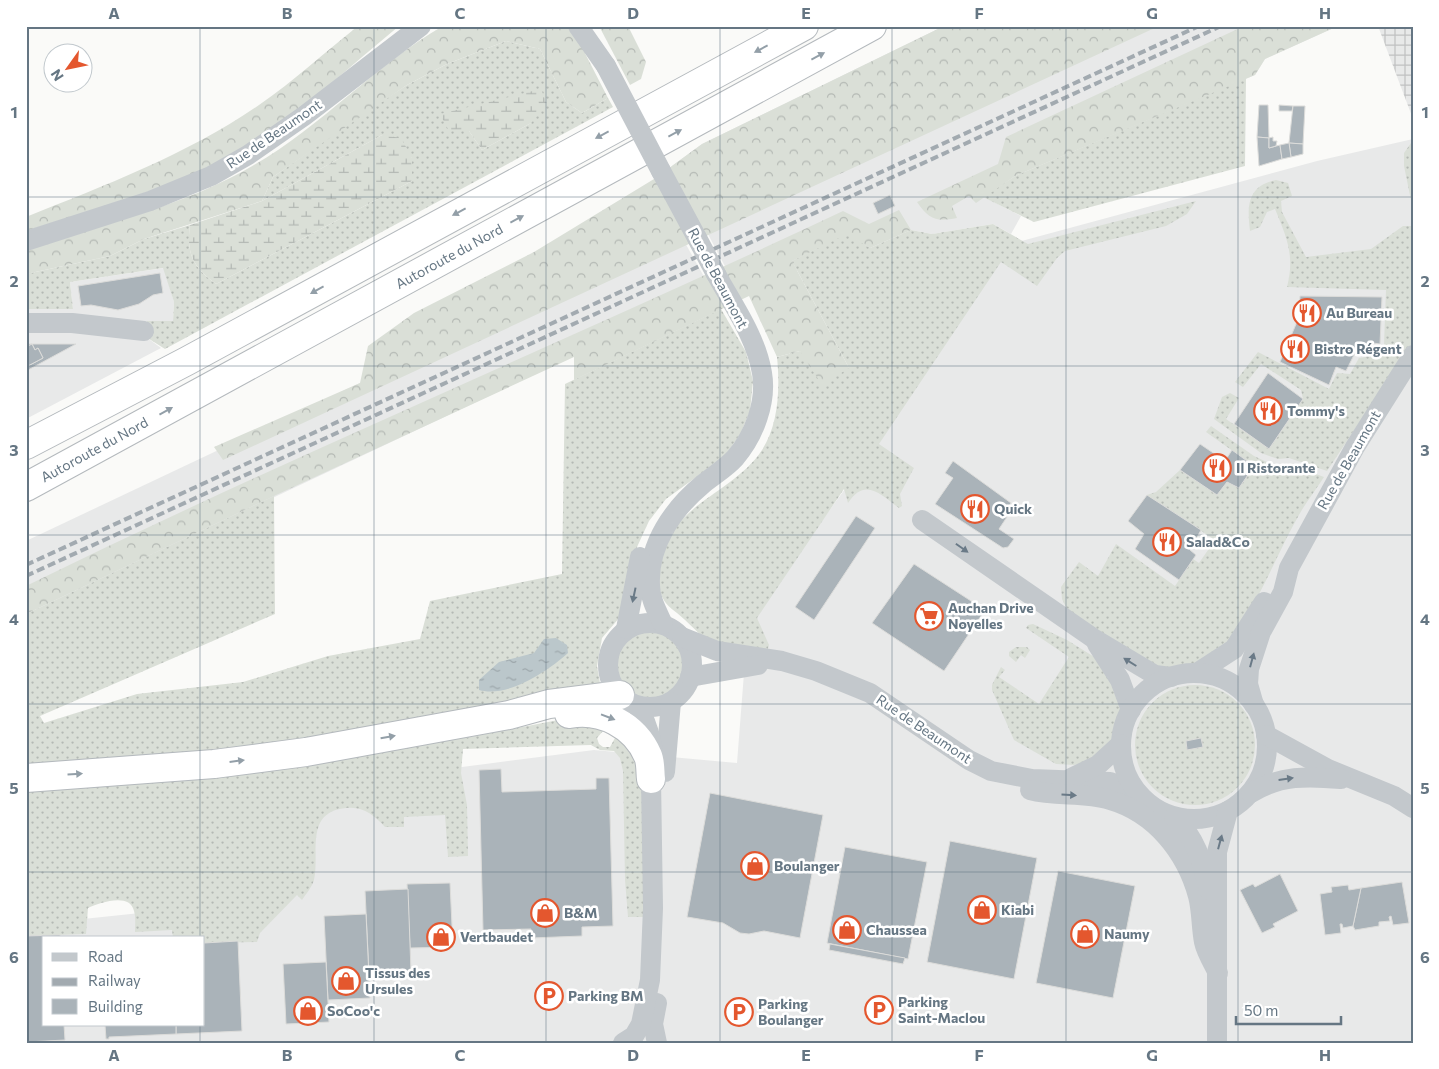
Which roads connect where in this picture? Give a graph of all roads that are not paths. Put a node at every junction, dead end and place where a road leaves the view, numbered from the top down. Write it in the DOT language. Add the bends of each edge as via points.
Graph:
graph roads {
  1 [pos="421,26"];
  2 [pos="578,26"];
  3 [pos="590,26"];
  4 [pos="804,26"];
  5 [pos="872,26"];
  6 [pos="606,66"];
  7 [pos="26,241"];
  8 [pos="26,323"];
  9 [pos="144,331"];
  10 [pos="1413,355"];
  11 [pos="26,446"];
  12 [pos="93,452"];
  13 [pos="702,485"];
  14 [pos="26,487"];
  15 [pos="26,505"];
  16 [pos="922,520"];
  17 [pos="1289,568"];
  18 [pos="663,624"];
  19 [pos="626,629"];
  20 [pos="682,637"];
  21 [pos="1093,638"];
  22 [pos="782,661"];
  23 [pos="1197,673"];
  24 [pos="1171,677"];
  25 [pos="690,678"];
  26 [pos="629,700"];
  27 [pos="671,702"];
  28 [pos="1254,705"];
  29 [pos="1131,710"];
  30 [pos="509,715"];
  31 [pos="1266,736"];
  32 [pos="1121,744"];
  33 [pos="991,771"];
  34 [pos="26,778"];
  35 [pos="651,779"];
  36 [pos="1070,779"];
  37 [pos="1355,780"];
  38 [pos="1135,790"];
  39 [pos="1250,794"];
  40 [pos="1413,808"];
  41 [pos="1228,811"];
  42 [pos="1174,817"];
  43 [pos="1218,925"];
  44 [pos="1218,973"];
  45 [pos="1216,1039"];
  46 [pos="623,1043"];
  47 [pos="657,1043"];
  1 -- 7 [label="street, Rue de Beaumont" via="248,156 150,202"];
  2 -- 6 [label="street, Rue de Beaumont"];
  3 -- 6 [label="street, Rue de Beaumont"];
  4 -- 11 [label="highway, one-way"];
  12 -- 5 [label="highway, Autoroute du Nord, one-way"];
  6 -- 13 [label="street, Rue de Beaumont, bridge" via="756,348 762,375 762,399 756,423 747,442 727,466"];
  8 -- 9 [label="street" via="72,323"];
  10 -- 17 [label="street, Rue de Beaumont" via="1355,447"];
  12 -- 14 [label="highway, Autoroute du Nord"];
  12 -- 15 [label="highway" via="68,480"];
  13 -- 18 [label="street, Rue de Beaumont" via="682,504 655,548 650,566 650,586"];
  13 -- 19 [label="street, Rue de Beaumont, one-way" via="676,499 651,532 639,560"];
  16 -- 21 [label="street, one-way"];
  17 -- 23 [label="street, Rue de Beaumont" via="1273,585 1234,649"];
  28 -- 17 [label="street, Rue de Beaumont, one-way" via="1248,684 1249,669 1261,632 1283,592"];
  18 -- 19 [label="street" via="644,622"];
  18 -- 20 [label="street"];
  19 -- 26 [label="street" via="618,636 608,655 609,676"];
  20 -- 22 [label="street, Rue de Beaumont" via="717,652"];
  20 -- 25 [label="street" via="692,656"];
  24 -- 21 [label="street, one-way" via="1155,676"];
  21 -- 29 [label="street" via="1120,680"];
  22 -- 25 [label="street, Rue de Beaumont" via="718,670"];
  22 -- 33 [label="street, Rue de Beaumont" via="870,693 969,760"];
  23 -- 24 [label="street"];
  23 -- 28 [label="street" via="1229,682"];
  24 -- 29 [label="street" via="1148,690"];
  25 -- 27 [label="street" via="683,691"];
  26 -- 27 [label="street" via="650,707"];
  26 -- 30 [label="highway" via="549,704"];
  26 -- 35 [label="street" via="652,739 655,760"];
  27 -- 47 [label="street" via="663,792 666,923 653,1024"];
  28 -- 31 [label="street"];
  29 -- 32 [label="street"];
  34 -- 30 [label="highway, one-way" via="214,764 297,754"];
  30 -- 35 [label="highway, one-way" via="531,721 577,712 604,715 634,734 648,756"];
  31 -- 37 [label="street"];
  31 -- 39 [label="street" via="1261,776"];
  32 -- 36 [label="street, Rue de Beaumont" via="1098,765"];
  32 -- 38 [label="street" via="1124,768"];
  33 -- 36 [label="street, Rue de Beaumont" via="1032,779"];
  33 -- 44 [label="street, one-way" via="1016,786 1043,793 1110,800 1155,824 1175,845 1186,863 1198,898 1204,943"];
  35 -- 46 [label="street" via="653,908 650,980 641,1024 634,1036"];
  36 -- 38 [label="street, Rue de Beaumont" via="1110,782"];
  39 -- 37 [label="street, one-way" via="1283,778"];
  37 -- 40 [label="street" via="1394,796"];
  38 -- 42 [label="street" via="1152,806"];
  39 -- 41 [label="street"];
  41 -- 42 [label="street" via="1202,819"];
  43 -- 41 [label="street, one-way" via="1217,852"];
  42 -- 43 [label="street" via="1188,832 1200,853"];
  43 -- 44 [label="street"];
  44 -- 45 [label="street"];
}
